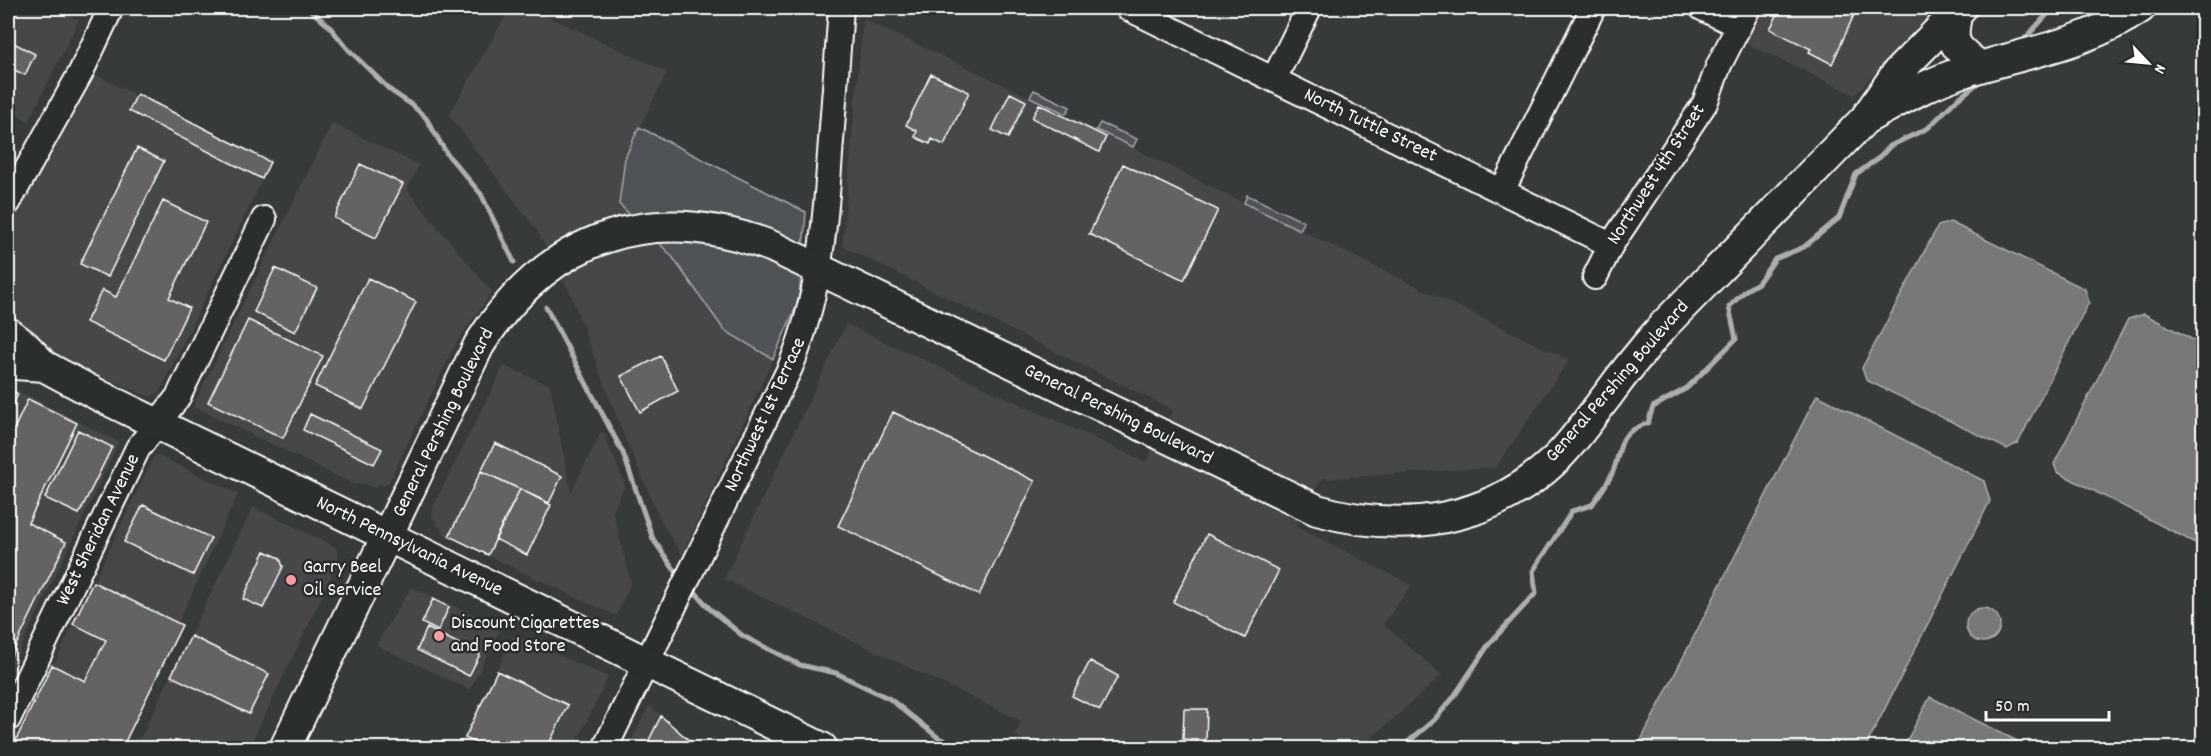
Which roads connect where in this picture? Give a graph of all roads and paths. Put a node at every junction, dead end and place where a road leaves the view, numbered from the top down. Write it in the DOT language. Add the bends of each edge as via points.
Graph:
graph roads {
  1 [pos="111,8"];
  2 [pos="841,8"];
  3 [pos="1128,8"];
  4 [pos="1309,8"];
  5 [pos="1593,8"];
  6 [pos="1702,8"];
  7 [pos="2140,8"];
  8 [pos="1959,10"];
  9 [pos="1744,17"];
  10 [pos="1980,68"];
  11 [pos="1274,79"];
  12 [pos="1865,119"];
  13 [pos="1502,191"];
  14 [pos="8,203"];
  15 [pos="264,219"];
  16 [pos="1611,245"];
  17 [pos="819,269"];
  18 [pos="1595,277"];
  19 [pos="8,333"];
  20 [pos="8,360"];
  21 [pos="44,366"];
  22 [pos="158,424"];
  23 [pos="388,537"];
  24 [pos="646,663"];
  25 [pos="8,719"];
  26 [pos="285,748"];
  27 [pos="605,748"];
  28 [pos="822,748"];
  1 -- 14 [label="street" via="80,74"];
  2 -- 17 [label="street, Northwest 1st Terrace"];
  3 -- 11 [label="street, North Tuttle Street"];
  4 -- 11 [label="street"];
  5 -- 13 [label="street"];
  6 -- 9 [label="street"];
  7 -- 10 [label="main road, General Pershing Boulevard" via="2079,39"];
  8 -- 10 [label="main road" via="1953,30 1956,44"];
  8 -- 12 [label="main road, General Pershing Boulevard" via="1897,73"];
  9 -- 16 [label="street, Northwest 4th Street" via="1719,64 1705,103"];
  10 -- 12 [label="main road, General Pershing Boulevard" via="1945,79"];
  11 -- 13 [label="street, North Tuttle Street"];
  12 -- 17 [label="main road, General Pershing Boulevard" via="1664,325 1555,460 1514,491 1488,504 1431,520 1371,521 1317,510"];
  13 -- 16 [label="street, North Tuttle Street"];
  15 -- 22 [label="street, West Sheridan Avenue" via="178,397"];
  16 -- 18 [label="street, Northwest 4th Street"];
  17 -- 23 [label="main road, General Pershing Boulevard" via="742,235 677,225 622,233 567,255 525,287 488,331"];
  17 -- 24 [label="street, Northwest 1st Terrace" via="804,335 790,368"];
  19 -- 21 [label="main road"];
  20 -- 21 [label="main road"];
  21 -- 22 [label="main road, North Pennsylvania Avenue"];
  22 -- 23 [label="main road, North Pennsylvania Avenue"];
  22 -- 25 [label="street, West Sheridan Avenue" via="138,448"];
  23 -- 24 [label="main road, North Pennsylvania Avenue"];
  23 -- 26 [label="main road, General Pershing Boulevard"];
  24 -- 27 [label="street, Northwest 1st Terrace"];
  24 -- 28 [label="main road, North Pennsylvania Avenue"];
}
